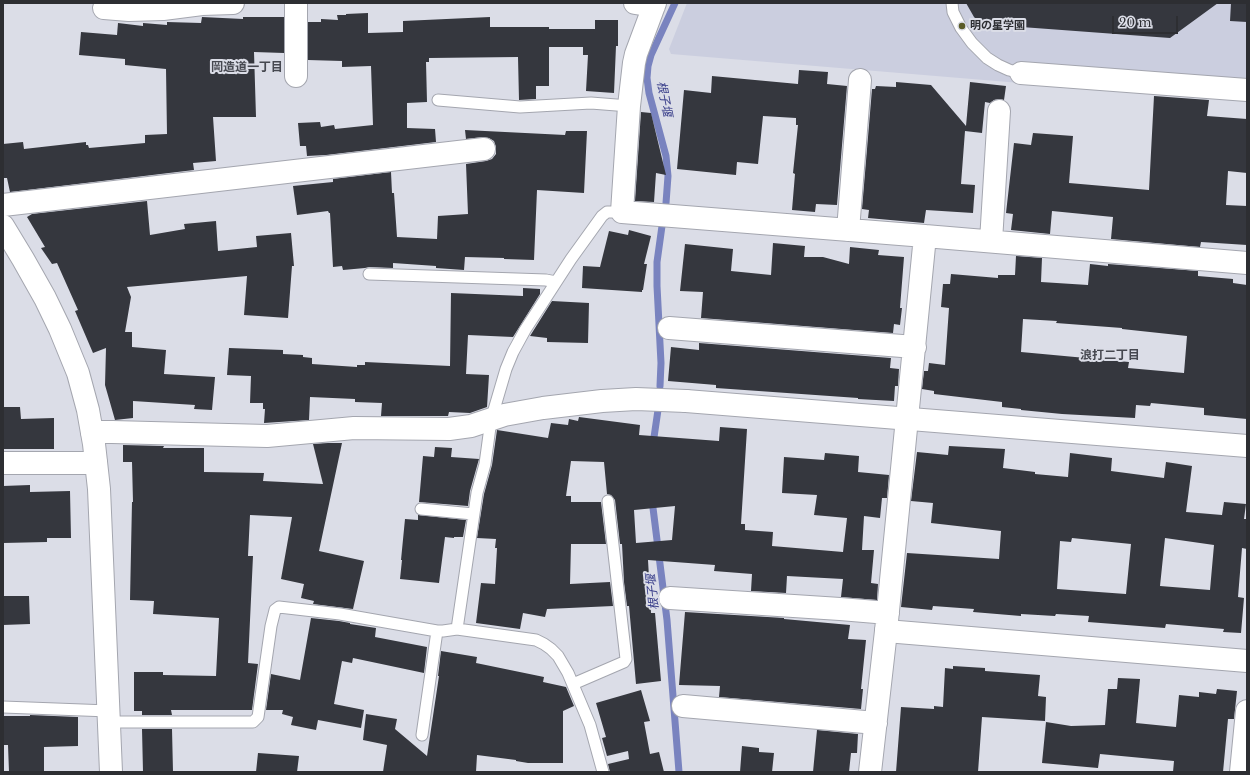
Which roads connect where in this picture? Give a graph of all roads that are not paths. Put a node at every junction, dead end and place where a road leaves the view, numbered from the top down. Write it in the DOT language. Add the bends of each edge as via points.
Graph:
graph roads {
  1 [pos="233,3"];
  2 [pos="296,3"];
  3 [pos="952,3"];
  4 [pos="648,4"];
  5 [pos="104,8"];
  6 [pos="1021,73"];
  7 [pos="296,76"];
  8 [pos="860,80"];
  9 [pos="1247,90"];
  10 [pos="438,100"];
  11 [pos="629,106"];
  12 [pos="999,112"];
  13 [pos="484,150"];
  14 [pos="3,205"];
  15 [pos="622,212"];
  16 [pos="3,226"];
  17 [pos="848,230"];
  18 [pos="925,236"];
  19 [pos="991,241"];
  20 [pos="1247,263"];
  21 [pos="369,274"];
  22 [pos="556,282"];
  23 [pos="668,328"];
  24 [pos="915,348"];
  25 [pos="908,418"];
  26 [pos="491,420"];
  27 [pos="92,432"];
  28 [pos="1247,446"];
  29 [pos="3,463"];
  30 [pos="96,463"];
  31 [pos="608,501"];
  32 [pos="421,509"];
  33 [pos="473,514"];
  34 [pos="670,598"];
  35 [pos="887,622"];
  36 [pos="457,629"];
  37 [pos="436,630"];
  38 [pos="1247,660"];
  39 [pos="573,684"];
  40 [pos="683,706"];
  41 [pos="3,707"];
  42 [pos="1247,711"];
  43 [pos="109,717"];
  44 [pos="876,723"];
  45 [pos="422,735"];
  46 [pos="111,772"];
  47 [pos="603,772"];
  48 [pos="870,772"];
  49 [pos="1241,772"];
  1 -- 5 [label="street" via="163,9"];
  2 -- 7 [label="street"];
  3 -- 6 [label="lane" via="960,28 972,44 998,65"];
  4 -- 11 [label="street" via="634,63"];
  6 -- 9 [label="street"];
  8 -- 17 [label="street"];
  10 -- 11 [label="lane" via="520,107 591,103"];
  11 -- 15 [label="street"];
  12 -- 19 [label="street"];
  13 -- 14 [label="street"];
  15 -- 17 [label="street"];
  15 -- 22 [label="lane" via="607,212 602,216"];
  16 -- 27 [label="street" via="60,329 78,373"];
  17 -- 18 [label="street"];
  18 -- 19 [label="street"];
  18 -- 24 [label="street"];
  19 -- 20 [label="street"];
  21 -- 22 [label="lane"];
  22 -- 26 [label="lane" via="513,352"];
  23 -- 24 [label="street"];
  24 -- 25 [label="street"];
  25 -- 26 [label="street" via="636,399 543,408"];
  25 -- 28 [label="street"];
  25 -- 35 [label="street"];
  26 -- 27 [label="street" via="471,426 449,428 354,428 267,436"];
  26 -- 33 [label="lane" via="485,464"];
  27 -- 30 [label="street"];
  29 -- 30 [label="street"];
  30 -- 43 [label="street"];
  31 -- 39 [label="lane" via="626,659"];
  32 -- 33 [label="lane"];
  33 -- 36 [label="lane"];
  34 -- 35 [label="street" via="840,608"];
  35 -- 38 [label="street"];
  35 -- 44 [label="street"];
  36 -- 37 [label="lane"];
  36 -- 39 [label="lane" via="536,640 558,656"];
  37 -- 43 [label="lane" via="279,607 275,610 271,626 258,717 253,722"];
  37 -- 45 [label="lane"];
  39 -- 47 [label="lane" via="590,725"];
  40 -- 44 [label="street"];
  41 -- 43 [label="lane"];
  42 -- 49 [label="street"];
  43 -- 46 [label="street"];
  44 -- 48 [label="street"];
}
